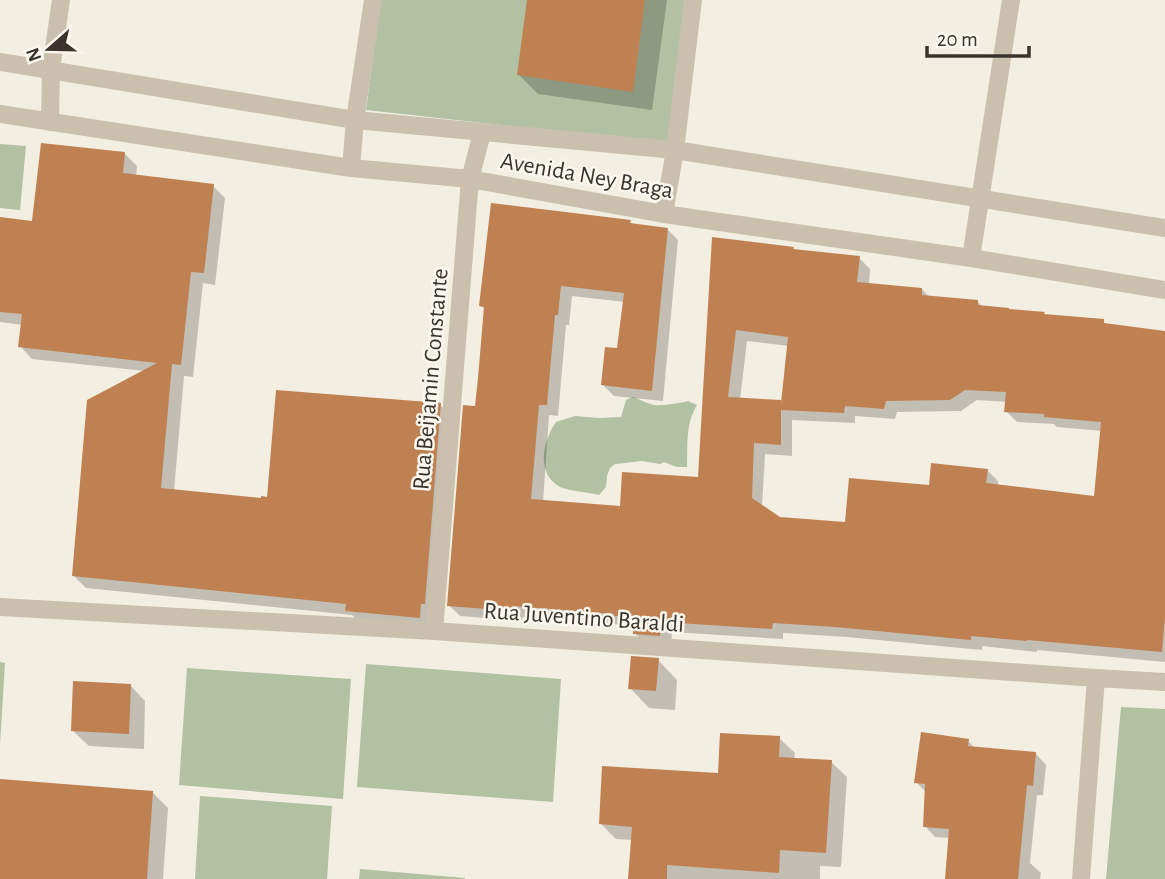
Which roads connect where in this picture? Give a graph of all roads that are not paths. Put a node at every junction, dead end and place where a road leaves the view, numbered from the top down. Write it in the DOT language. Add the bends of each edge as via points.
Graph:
graph roads {
  1 [pos="61,0"];
  2 [pos="373,0"];
  3 [pos="693,0"];
  4 [pos="1011,0"];
  5 [pos="0,62"];
  6 [pos="51,69"];
  7 [pos="0,114"];
  8 [pos="355,120"];
  9 [pos="50,122"];
  10 [pos="482,133"];
  11 [pos="675,150"];
  12 [pos="351,168"];
  13 [pos="470,179"];
  14 [pos="980,198"];
  15 [pos="664,214"];
  16 [pos="1165,228"];
  17 [pos="971,258"];
  18 [pos="1165,290"];
  19 [pos="0,607"];
  20 [pos="434,631"];
  21 [pos="1096,678"];
  22 [pos="1165,682"];
  23 [pos="1082,879"];
  1 -- 6 [label="street"];
  2 -- 8 [label="street"];
  3 -- 11 [label="street"];
  4 -- 14 [label="street"];
  5 -- 6 [label="street, Avenida Ney Braga"];
  6 -- 8 [label="street, Avenida Ney Braga"];
  6 -- 9 [label="street"];
  7 -- 9 [label="street, Avenida Ney Braga"];
  8 -- 10 [label="street, Avenida Ney Braga"];
  8 -- 12 [label="street"];
  9 -- 12 [label="street, Avenida Ney Braga"];
  10 -- 11 [label="street, Avenida Ney Braga"];
  10 -- 13 [label="street, Rua Beijamin Constante"];
  11 -- 14 [label="street, Avenida Ney Braga"];
  11 -- 15 [label="street"];
  12 -- 13 [label="street, Avenida Ney Braga"];
  13 -- 15 [label="street, Avenida Ney Braga"];
  13 -- 20 [label="street, Rua Beijamin Constante"];
  14 -- 16 [label="street, Avenida Ney Braga"];
  14 -- 17 [label="street"];
  15 -- 17 [label="street, Avenida Ney Braga"];
  17 -- 18 [label="street, Avenida Ney Braga"];
  19 -- 20 [label="street, Rua Juventino Baraldi"];
  20 -- 21 [label="street, Rua Juventino Baraldi"];
  21 -- 22 [label="street, Rua Juventino Baraldi"];
  21 -- 23 [label="street"];
}
